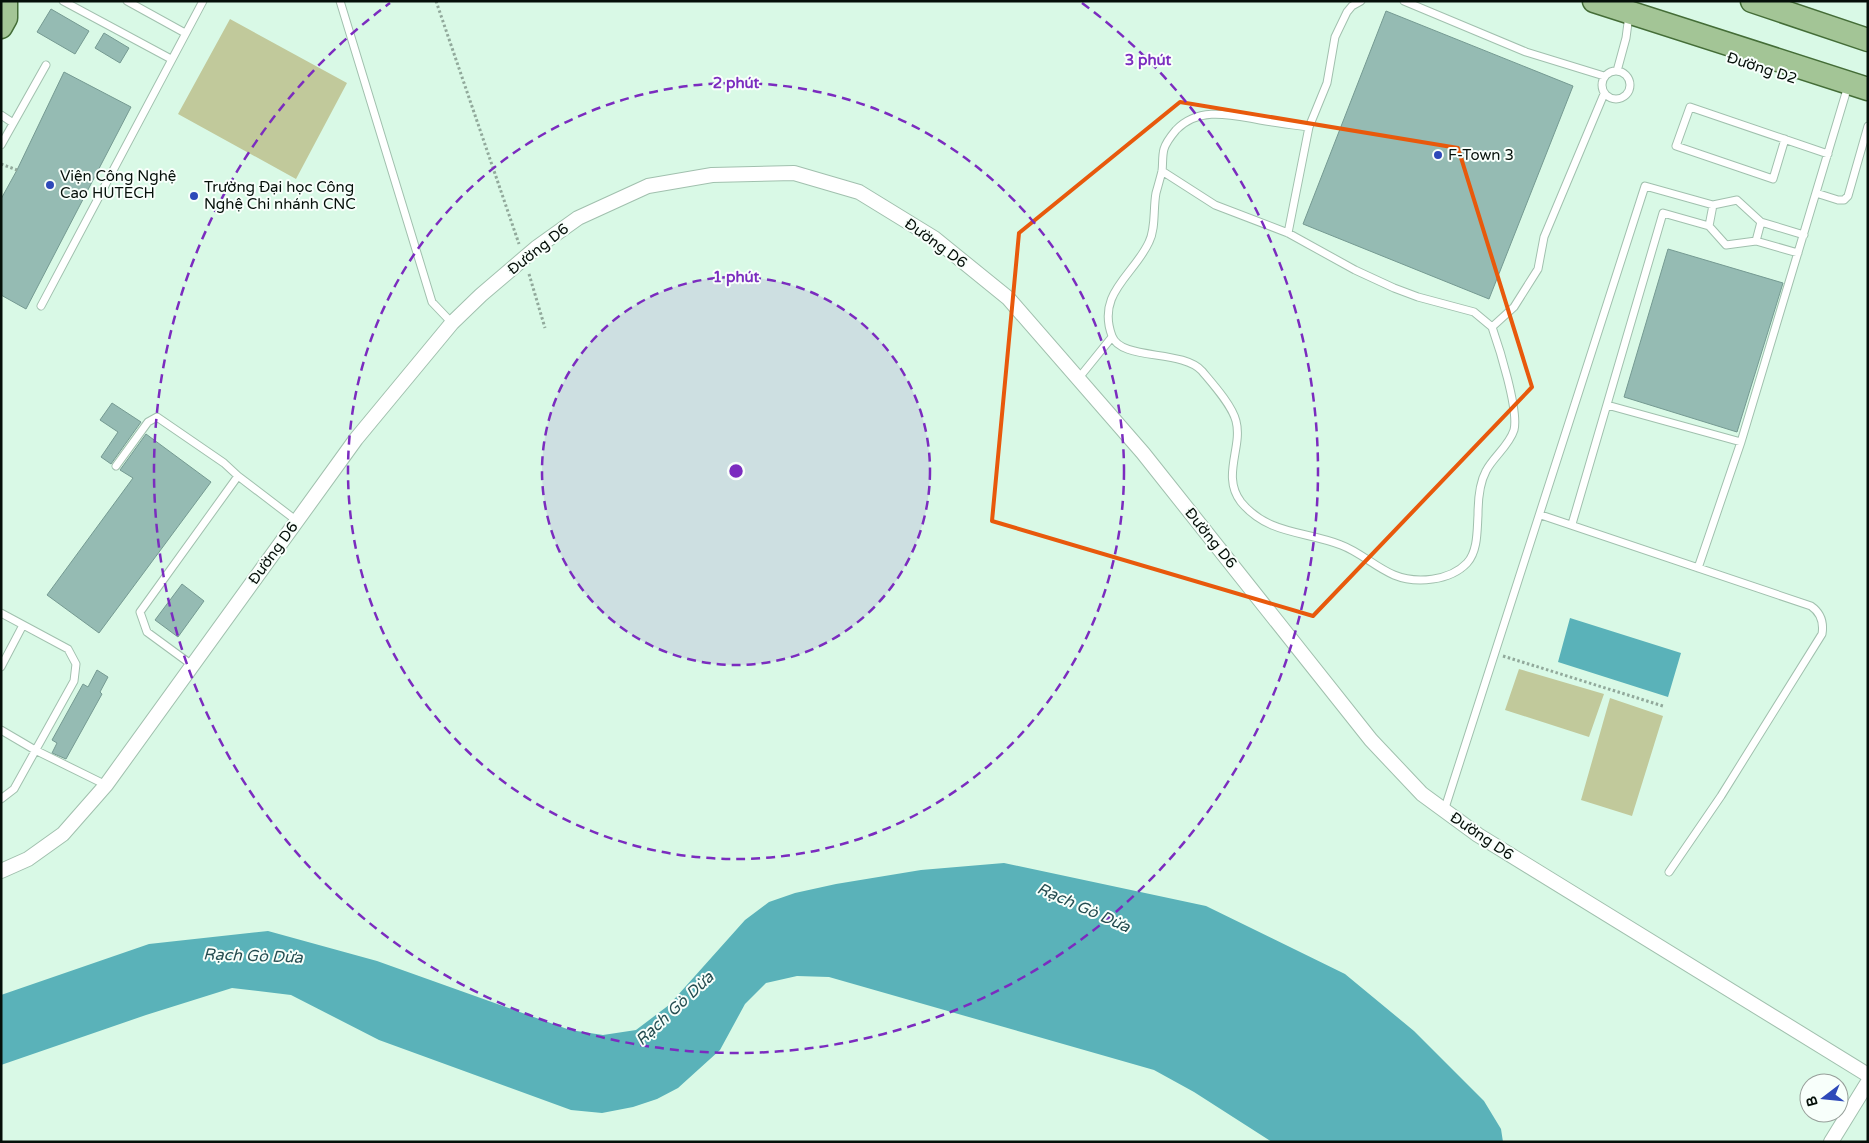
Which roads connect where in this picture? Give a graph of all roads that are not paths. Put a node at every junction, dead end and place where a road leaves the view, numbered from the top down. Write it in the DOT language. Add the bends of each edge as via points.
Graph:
graph roads {
  1 [pos="5,1"];
  2 [pos="63,1"];
  3 [pos="127,1"];
  4 [pos="203,1"];
  5 [pos="340,1"];
  6 [pos="1361,1"];
  7 [pos="1404,1"];
  8 [pos="1594,1"];
  9 [pos="1752,1"];
  10 [pos="1792,1"];
  11 [pos="1,6"];
  12 [pos="1631,7"];
  13 [pos="1868,25"];
  14 [pos="1,27"];
  15 [pos="185,33"];
  16 [pos="1868,40"];
  17 [pos="171,59"];
  18 [pos="46,65"];
  19 [pos="1618,71"];
  20 [pos="1604,76"];
  21 [pos="1849,83"];
  22 [pos="1604,94"];
  23 [pos="1,115"];
  24 [pos="13,123"];
  25 [pos="1868,126"];
  26 [pos="1309,128"];
  27 [pos="1785,139"];
  28 [pos="1,146"];
  29 [pos="1828,154"];
  30 [pos="1162,172"];
  31 [pos="1816,193"];
  32 [pos="1713,205"];
  33 [pos="1761,222"];
  34 [pos="1709,226"];
  35 [pos="1288,233"];
  36 [pos="1804,235"];
  37 [pos="1756,241"];
  38 [pos="1798,253"];
  39 [pos="41,306"];
  40 [pos="452,323"];
  41 [pos="1492,327"];
  42 [pos="1112,337"];
  43 [pos="1078,379"];
  44 [pos="1607,405"];
  45 [pos="1741,442"];
  46 [pos="116,466"];
  47 [pos="238,476"];
  48 [pos="1541,515"];
  49 [pos="297,521"];
  50 [pos="1572,524"];
  51 [pos="1698,568"];
  52 [pos="1,613"];
  53 [pos="23,625"];
  54 [pos="192,665"];
  55 [pos="1,667"];
  56 [pos="1,730"];
  57 [pos="35,750"];
  58 [pos="106,785"];
  59 [pos="1,799"];
  60 [pos="1444,811"];
  61 [pos="1,872"];
  62 [pos="1669,872"];
  63 [pos="1868,1075"];
  64 [pos="1868,1082"];
  65 [pos="1830,1142"];
  1 -- 11 [label="main road"];
  1 -- 14 [label="main road" via="6,18"];
  2 -- 17 [label="lane"];
  3 -- 15 [label="lane"];
  4 -- 15 [label="lane"];
  5 -- 40 [label="lane" via="432,302"];
  6 -- 26 [label="lane" via="1352,6 1338,28 1327,83"];
  7 -- 20 [label="lane" via="1526,52"];
  8 -- 12 [label="main road, Đường D2"];
  9 -- 16 [label="main road"];
  10 -- 13 [label="main road"];
  12 -- 19 [label="lane"];
  12 -- 21 [label="main road, Đường D2" via="1702,36"];
  15 -- 17 [label="lane"];
  17 -- 39 [label="lane"];
  18 -- 24 [label="lane"];
  19 -- 20 [label="lane"];
  19 -- 22 [label="lane" via="1629,79 1629,92 1617,100"];
  20 -- 22 [label="lane" via="1601,85"];
  21 -- 29 [label="lane"];
  22 -- 41 [label="lane" via="1544,237 1538,269 1514,307"];
  23 -- 24 [label="lane"];
  24 -- 28 [label="lane"];
  25 -- 31 [label="lane" via="1848,196 1838,200"];
  26 -- 30 [label="lane" via="1222,114 1199,115 1179,127 1168,140"];
  26 -- 35 [label="lane"];
  27 -- 27 [label="lane" via="1690,107 1676,146 1773,179"];
  27 -- 29 [label="lane"];
  29 -- 31 [label="lane"];
  30 -- 35 [label="lane" via="1215,205"];
  30 -- 42 [label="lane" via="1148,245 1112,295 1108,314"];
  31 -- 36 [label="lane"];
  32 -- 33 [label="lane" via="1737,200"];
  32 -- 34 [label="lane"];
  32 -- 48 [label="lane" via="1645,186"];
  33 -- 36 [label="lane"];
  33 -- 37 [label="lane"];
  34 -- 37 [label="lane" via="1726,245"];
  34 -- 44 [label="lane" via="1663,213"];
  35 -- 41 [label="lane" via="1394,288 1474,312"];
  36 -- 38 [label="lane"];
  37 -- 38 [label="lane"];
  38 -- 45 [label="lane"];
  40 -- 43 [label="street, Đường D6" via="524,258 578,218 648,186 712,175 794,173 860,192 934,238 1008,298"];
  40 -- 49 [label="street, Đường D6" via="356,439"];
  41 -- 42 [label="lane" via="1512,403 1514,430 1482,479 1472,555 1454,572 1422,581 1397,576 1341,544 1288,532 1248,510 1234,490 1237,422 1213,384 1195,364 1124,348"];
  42 -- 43 [label="lane"];
  43 -- 60 [label="street, Đường D6" via="1142,453 1371,740 1422,794"];
  44 -- 45 [label="lane"];
  44 -- 50 [label="lane"];
  45 -- 51 [label="lane"];
  46 -- 47 [label="lane" via="148,422 157,417"];
  47 -- 49 [label="lane"];
  47 -- 54 [label="lane" via="140,612 147,632"];
  48 -- 50 [label="lane"];
  48 -- 60 [label="lane"];
  49 -- 54 [label="street, Đường D6"];
  50 -- 51 [label="lane"];
  51 -- 62 [label="lane" via="1811,606 1820,616 1823,630 1721,796"];
  52 -- 53 [label="lane"];
  53 -- 55 [label="lane"];
  53 -- 57 [label="lane" via="68,649 76,664 74,681"];
  54 -- 58 [label="street, Đường D6"];
  56 -- 57 [label="lane"];
  57 -- 58 [label="lane"];
  57 -- 59 [label="lane" via="14,788"];
  58 -- 61 [label="street, Đường D6" via="64,834 28,859"];
  60 -- 63 [label="street, Đường D6"];
  64 -- 65 [label="street"];
}
